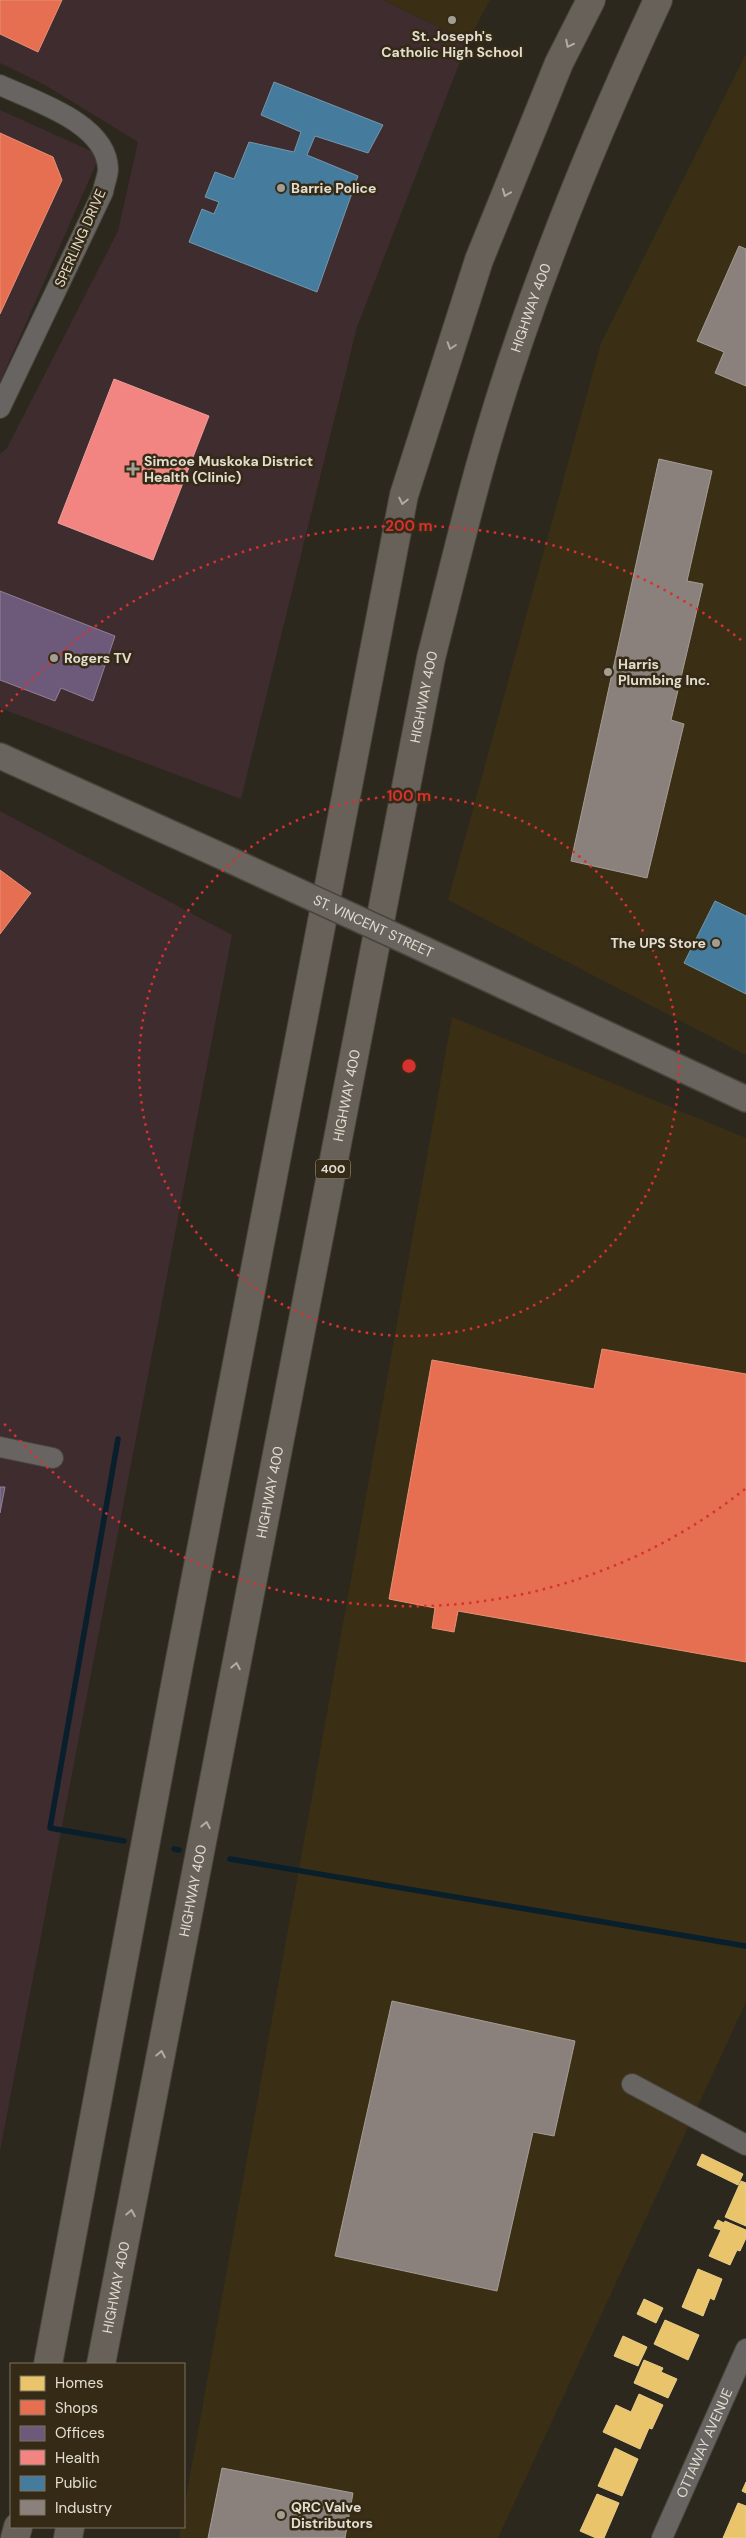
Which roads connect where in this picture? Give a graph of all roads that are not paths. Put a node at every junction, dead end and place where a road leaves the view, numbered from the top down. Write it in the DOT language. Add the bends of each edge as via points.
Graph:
graph roads {
  1 [pos="591,0"];
  2 [pos="658,0"];
  3 [pos="0,85"];
  4 [pos="0,408"];
  5 [pos="0,756"];
  6 [pos="746,1099"];
  7 [pos="0,1447"];
  8 [pos="53,1458"];
  9 [pos="632,2084"];
  10 [pos="746,2145"];
  11 [pos="746,2349"];
  12 [pos="48,2363"];
  13 [pos="102,2363"];
  14 [pos="662,2538"];
  1 -- 12 [label="highway, one-way" via="559,63 479,260 404,495"];
  13 -- 2 [label="highway, HIGHWAY 400 / 400, one-way" via="432,658 479,469 534,297 614,93"];
  3 -- 4 [label="street, SPERLING DRIVE" via="92,133 108,168 103,192"];
  5 -- 6 [label="main road, ST. VINCENT STREET, bridge"];
  7 -- 8 [label="street"];
  9 -- 10 [label="street"];
  11 -- 14 [label="street, OTTAWAY AVENUE"];
}
